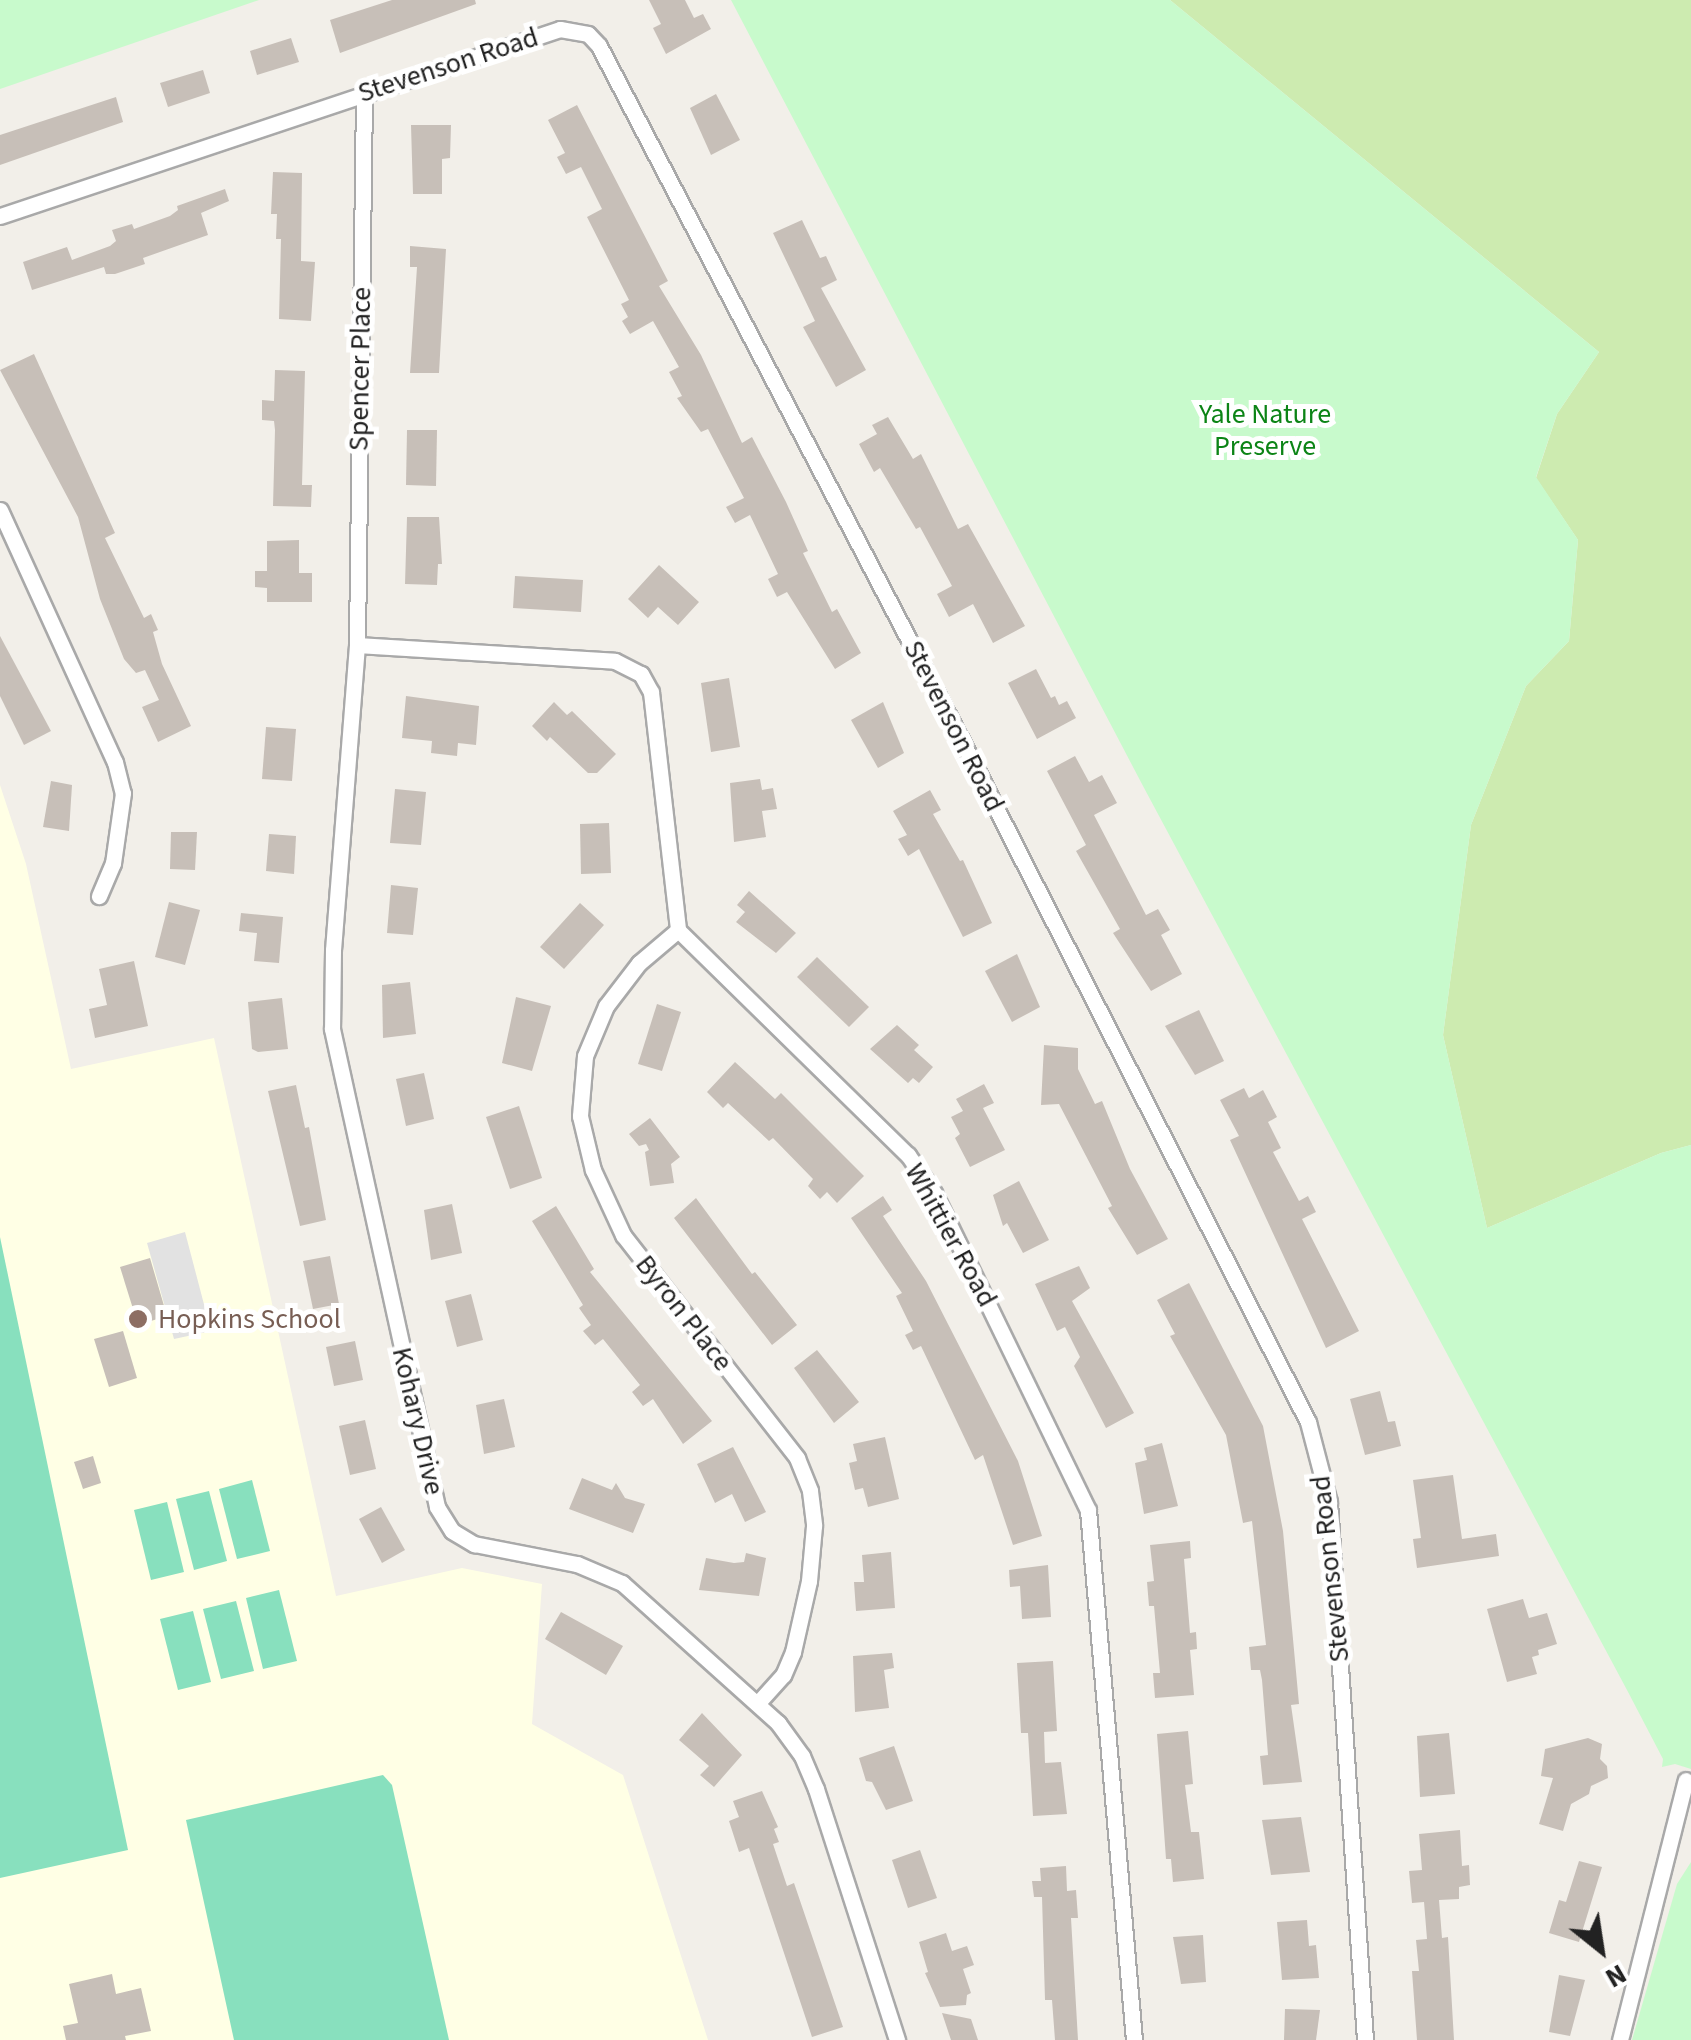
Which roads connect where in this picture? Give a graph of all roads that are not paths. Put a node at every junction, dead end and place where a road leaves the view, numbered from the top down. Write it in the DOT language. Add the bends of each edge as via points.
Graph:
graph roads {
  1 [pos="364,92"];
  2 [pos="0,216"];
  3 [pos="0,510"];
  4 [pos="357,645"];
  5 [pos="99,896"];
  6 [pos="678,930"];
  7 [pos="758,1703"];
  8 [pos="1686,1780"];
  9 [pos="897,2040"];
  10 [pos="1134,2040"];
  11 [pos="1365,2040"];
  12 [pos="1620,2040"];
  1 -- 2 [label="street, Stevenson Road"];
  1 -- 4 [label="street, Spencer Place"];
  1 -- 11 [label="street, Stevenson Road" via="560,29 588,34 600,46 1298,1394 1329,1502"];
  3 -- 5 [label="street" via="124,793 113,862"];
  4 -- 6 [label="street" via="615,661 641,674 651,692"];
  4 -- 7 [label="street, Kohary Drive" via="332,1030 437,1507 452,1531 474,1544 576,1564 622,1584"];
  6 -- 7 [label="street, Byron Place" via="638,962 606,1006 586,1056 580,1116 593,1170 623,1235 798,1458 810,1491 809,1581 793,1652 784,1675"];
  6 -- 10 [label="street, Whittier Road" via="908,1155 934,1192 1088,1510"];
  7 -- 9 [label="street, Kohary Drive" via="792,1740 816,1789"];
  8 -- 12 [label="street"];
}
